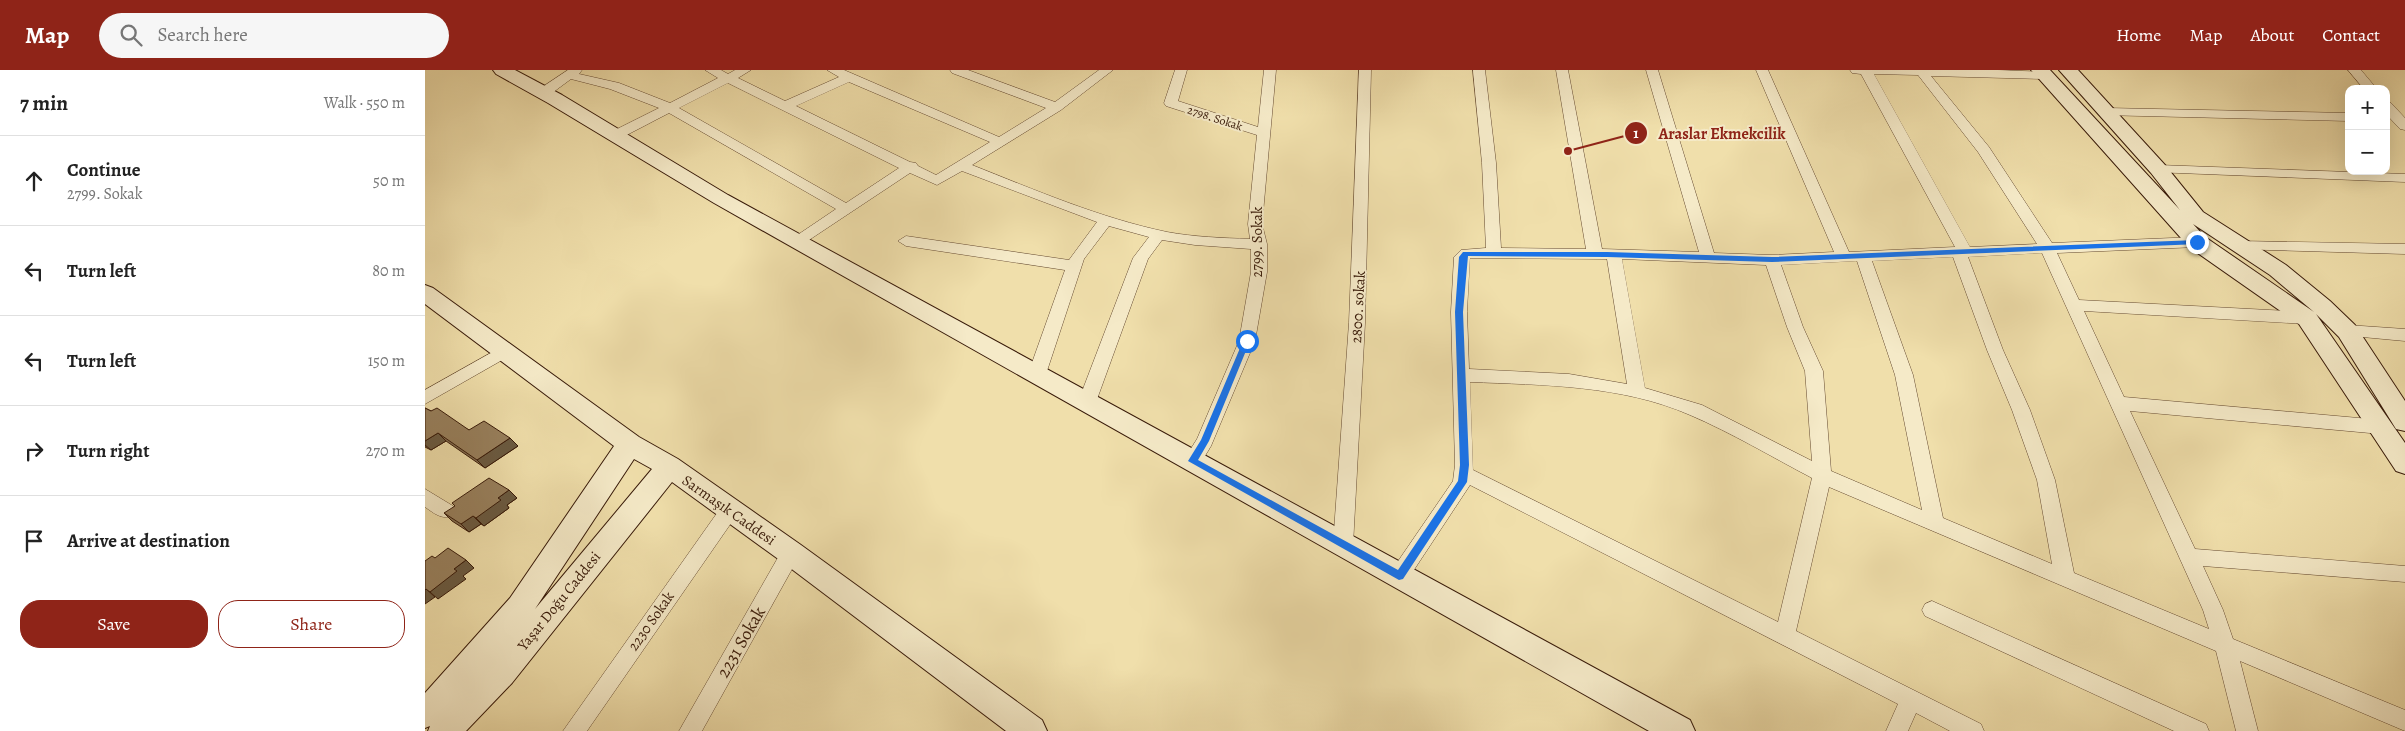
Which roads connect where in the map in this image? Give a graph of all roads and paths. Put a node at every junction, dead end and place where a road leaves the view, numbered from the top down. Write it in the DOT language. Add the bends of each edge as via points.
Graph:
graph roads {
  1 [pos="711,70"];
  2 [pos="745,70"];
  3 [pos="833,70"];
  4 [pos="956,70"];
  5 [pos="1084,70"];
  6 [pos="1181,70"];
  7 [pos="1270,70"];
  8 [pos="1365,70"];
  9 [pos="1479,70"];
  10 [pos="1562,70"];
  11 [pos="1652,70"];
  12 [pos="1762,70"];
  13 [pos="1853,70"];
  14 [pos="1865,70"];
  15 [pos="1920,70"];
  16 [pos="2068,70"];
  17 [pos="2354,70"];
  18 [pos="509,71"];
  19 [pos="573,72"];
  20 [pos="2042,72"];
  21 [pos="1103,73"];
  22 [pos="849,77"];
  23 [pos="728,78"];
  24 [pos="2367,85"];
  25 [pos="543,93"];
  26 [pos="786,106"];
  27 [pos="1056,107"];
  28 [pos="669,109"];
  29 [pos="2105,112"];
  30 [pos="2345,117"];
  31 [pos="1264,133"];
  32 [pos="616,135"];
  33 [pos="1001,142"];
  34 [pos="911,166"];
  35 [pos="961,166"];
  36 [pos="2158,170"];
  37 [pos="2405,178"];
  38 [pos="847,209"];
  39 [pos="1106,220"];
  40 [pos="1158,234"];
  41 [pos="906,240"];
  42 [pos="797,242"];
  43 [pos="2197,242"];
  44 [pos="1259,244"];
  45 [pos="2238,246"];
  46 [pos="2047,248"];
  47 [pos="2405,249"];
  48 [pos="1494,252"];
  49 [pos="1962,253"];
  50 [pos="1595,254"];
  51 [pos="1614,255"];
  52 [pos="1863,256"];
  53 [pos="1844,257"];
  54 [pos="1708,258"];
  55 [pos="1772,260"];
  56 [pos="1074,266"];
  57 [pos="425,293"];
  58 [pos="2073,304"];
  59 [pos="2307,318"];
  60 [pos="2347,331"];
  61 [pos="2405,335"];
  62 [pos="505,351"];
  63 [pos="1037,374"];
  64 [pos="1461,376"];
  65 [pos="1637,392"];
  66 [pos="425,398"];
  67 [pos="1087,402"];
  68 [pos="2118,402"];
  69 [pos="2405,422"];
  70 [pos="2381,427"];
  71 [pos="630,444"];
  72 [pos="1193,461"];
  73 [pos="2405,464"];
  74 [pos="669,466"];
  75 [pos="1463,474"];
  76 [pos="1822,475"];
  77 [pos="425,497"];
  78 [pos="446,511"];
  79 [pos="729,511"];
  80 [pos="1934,522"];
  81 [pos="1343,545"];
  82 [pos="791,553"];
  83 [pos="2189,557"];
  84 [pos="2405,574"];
  85 [pos="1399,576"];
  86 [pos="2065,577"];
  87 [pos="1932,610"];
  88 [pos="1785,634"];
  89 [pos="2224,643"];
  90 [pos="1911,699"];
  91 [pos="425,713"];
  92 [pos="2405,721"];
  93 [pos="694,730"];
  94 [pos="444,731"];
  95 [pos="574,731"];
  96 [pos="1031,731"];
  97 [pos="1679,731"];
  98 [pos="1897,731"];
  99 [pos="1973,731"];
  100 [pos="2198,731"];
  101 [pos="2247,731"];
  1 -- 23 [label="street"];
  2 -- 23 [label="street"];
  3 -- 22 [label="street"];
  4 -- 27 [label="street"];
  5 -- 21 [label="street"];
  6 -- 31 [label="street, 2798. Sokak" via="1171,104"];
  7 -- 31 [label="street, 2799. Sokak"];
  8 -- 81 [label="street, 2800. sokak" via="1357,323"];
  9 -- 48 [label="street"];
  10 -- 50 [label="street"];
  11 -- 54 [label="street"];
  12 -- 53 [label="street"];
  13 -- 14 [label="street"];
  14 -- 15 [label="street"];
  14 -- 49 [label="street"];
  15 -- 20 [label="street"];
  15 -- 46 [label="street" via="1984,150"];
  16 -- 29 [label="main road"];
  17 -- 24 [label="street"];
  18 -- 25 [label="main road"];
  19 -- 25 [label="street"];
  19 -- 28 [label="street"];
  20 -- 43 [label="main road"];
  21 -- 27 [label="street"];
  22 -- 26 [label="street"];
  22 -- 33 [label="street"];
  23 -- 26 [label="street"];
  23 -- 28 [label="street"];
  25 -- 32 [label="main road"];
  26 -- 34 [label="street"];
  27 -- 33 [label="street"];
  28 -- 32 [label="street"];
  28 -- 38 [label="street"];
  29 -- 30 [label="street"];
  29 -- 36 [label="main road"];
  31 -- 44 [label="street, 2799. Sokak" via="1255,224"];
  32 -- 42 [label="main road"];
  33 -- 35 [label="street"];
  34 -- 35 [label="street" via="937,180"];
  34 -- 38 [label="street"];
  35 -- 39 [label="street"];
  36 -- 37 [label="street"];
  36 -- 45 [label="main road" via="2196,217"];
  38 -- 42 [label="street"];
  39 -- 40 [label="street"];
  39 -- 56 [label="street"];
  40 -- 44 [label="street" via="1208,242"];
  40 -- 67 [label="street" via="1141,258"];
  41 -- 56 [label="street"];
  42 -- 63 [label="main road"];
  43 -- 46 [label="street"];
  43 -- 59 [label="main road"];
  44 -- 72 [label="street, 2799. Sokak" via="1259,272 1247,341 1205,441"];
  45 -- 47 [label="street"];
  45 -- 60 [label="main road" via="2278,270 2323,306"];
  46 -- 49 [label="street"];
  46 -- 58 [label="street"];
  48 -- 50 [label="street"];
  48 -- 64 [label="street" via="1463,257 1459,312"];
  49 -- 52 [label="street"];
  49 -- 86 [label="street" via="2045,480"];
  50 -- 51 [label="street"];
  51 -- 54 [label="street"];
  51 -- 65 [label="street"];
  52 -- 53 [label="street"];
  52 -- 80 [label="street" via="1904,375"];
  53 -- 55 [label="street"];
  54 -- 55 [label="street"];
  55 -- 76 [label="street" via="1814,370"];
  56 -- 63 [label="street"];
  57 -- 62 [label="main road, Sarmaşık Caddesi"];
  58 -- 59 [label="street"];
  58 -- 68 [label="street"];
  59 -- 70 [label="main road"];
  60 -- 61 [label="street"];
  60 -- 69 [label="main road"];
  62 -- 66 [label="street"];
  62 -- 71 [label="main road, Sarmaşık Caddesi"];
  63 -- 67 [label="main road"];
  64 -- 65 [label="street" via="1569,380"];
  64 -- 75 [label="street"];
  65 -- 76 [label="street" via="1696,410"];
  67 -- 72 [label="main road"];
  68 -- 70 [label="street"];
  68 -- 83 [label="street"];
  70 -- 73 [label="main road"];
  71 -- 74 [label="main road, Sarmaşık Caddesi"];
  71 -- 91 [label="main road, Yaşar Doğu Caddesi" via="520,608 443,697"];
  72 -- 81 [label="main road"];
  74 -- 79 [label="main road, Sarmaşık Caddesi"];
  74 -- 94 [label="main road, Yaşar Doğu Caddesi" via="501,673"];
  75 -- 85 [label="street" via="1463,482"];
  75 -- 88 [label="street"];
  76 -- 80 [label="street"];
  76 -- 88 [label="street"];
  77 -- 78 [label="street"];
  79 -- 82 [label="main road, Sarmaşık Caddesi"];
  79 -- 95 [label="street, 2230 Sokak"];
  80 -- 86 [label="street"];
  81 -- 85 [label="main road"];
  82 -- 93 [label="street, 2231 Sokak"];
  82 -- 96 [label="main road, Sarmaşık Caddesi"];
  83 -- 84 [label="street"];
  83 -- 89 [label="street"];
  85 -- 97 [label="main road"];
  86 -- 89 [label="street"];
  87 -- 100 [label="street"];
  88 -- 90 [label="street"];
  89 -- 92 [label="street"];
  89 -- 101 [label="street"];
  90 -- 98 [label="street"];
  90 -- 99 [label="street"];
}
